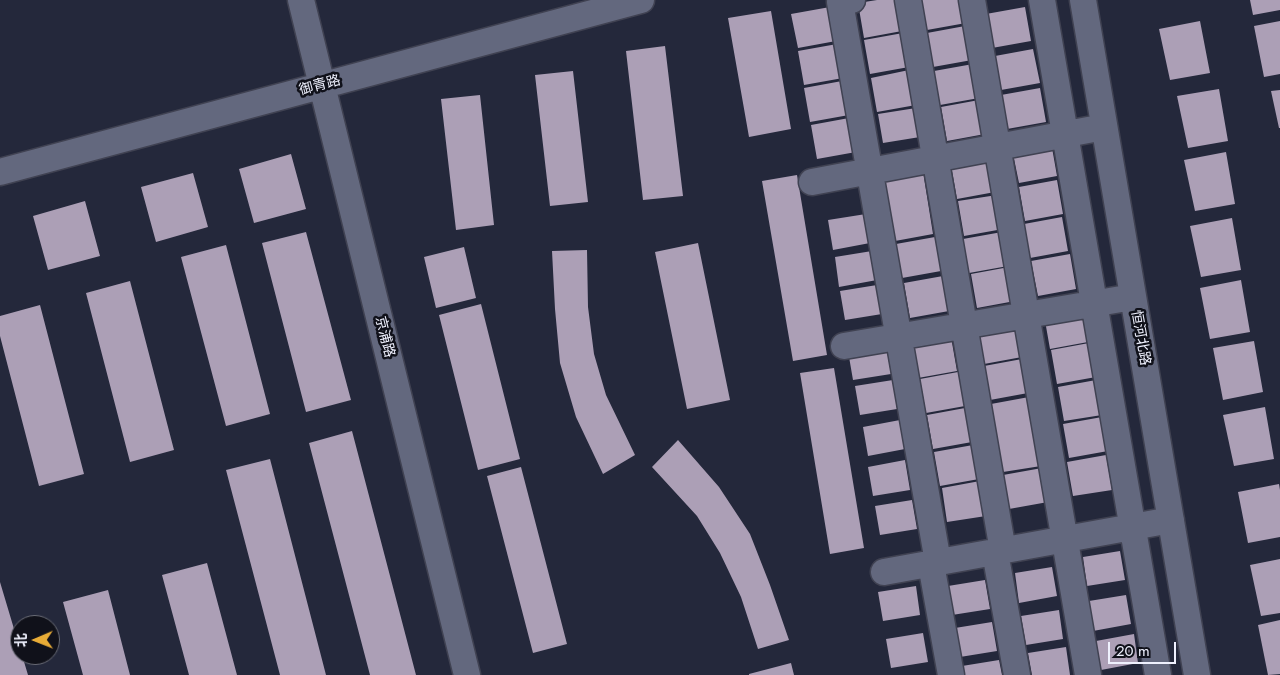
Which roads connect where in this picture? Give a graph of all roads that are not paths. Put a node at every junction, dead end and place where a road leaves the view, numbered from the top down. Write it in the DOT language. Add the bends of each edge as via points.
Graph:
graph roads {
  1 [pos="301,0"];
  2 [pos="641,0"];
  3 [pos="852,0"];
  4 [pos="908,0"];
  5 [pos="972,0"];
  6 [pos="1042,0"];
  7 [pos="1083,0"];
  8 [pos="322,86"];
  9 [pos="1104,127"];
  10 [pos="1064,134"];
  11 [pos="997,147"];
  12 [pos="935,158"];
  13 [pos="869,171"];
  14 [pos="0,172"];
  15 [pos="812,182"];
  16 [pos="1133,297"];
  17 [pos="1094,304"];
  18 [pos="1026,316"];
  19 [pos="964,326"];
  20 [pos="898,337"];
  21 [pos="844,346"];
  22 [pos="1171,520"];
  23 [pos="1133,527"];
  24 [pos="1065,540"];
  25 [pos="999,551"];
  26 [pos="934,563"];
  27 [pos="884,572"];
  28 [pos="466,675"];
  29 [pos="951,675"];
  30 [pos="1017,675"];
  31 [pos="1088,675"];
  32 [pos="1158,675"];
  33 [pos="1197,675"];
  1 -- 8 [label="street, 京浦路"];
  2 -- 8 [label="street, 御青路"];
  3 -- 13 [label="street" via="840,2"];
  4 -- 12 [label="street"];
  5 -- 11 [label="street"];
  6 -- 10 [label="street"];
  7 -- 9 [label="street, 恒河北路"];
  8 -- 14 [label="street, 御青路"];
  8 -- 28 [label="street, 京浦路"];
  9 -- 10 [label="street"];
  9 -- 16 [label="street, 恒河北路"];
  10 -- 11 [label="street"];
  10 -- 17 [label="street"];
  11 -- 12 [label="street"];
  11 -- 18 [label="street"];
  12 -- 13 [label="street"];
  12 -- 19 [label="street"];
  13 -- 15 [label="street"];
  13 -- 20 [label="street"];
  16 -- 17 [label="street"];
  16 -- 22 [label="street, 恒河北路"];
  17 -- 18 [label="street"];
  17 -- 23 [label="street"];
  18 -- 19 [label="street"];
  18 -- 24 [label="street"];
  19 -- 20 [label="street"];
  19 -- 25 [label="street"];
  20 -- 21 [label="street"];
  20 -- 26 [label="street"];
  22 -- 23 [label="street"];
  22 -- 33 [label="street, 恒河北路"];
  23 -- 24 [label="street"];
  23 -- 32 [label="street"];
  24 -- 25 [label="street"];
  24 -- 31 [label="street"];
  25 -- 26 [label="street"];
  25 -- 30 [label="street"];
  26 -- 27 [label="street"];
  26 -- 29 [label="street"];
}
